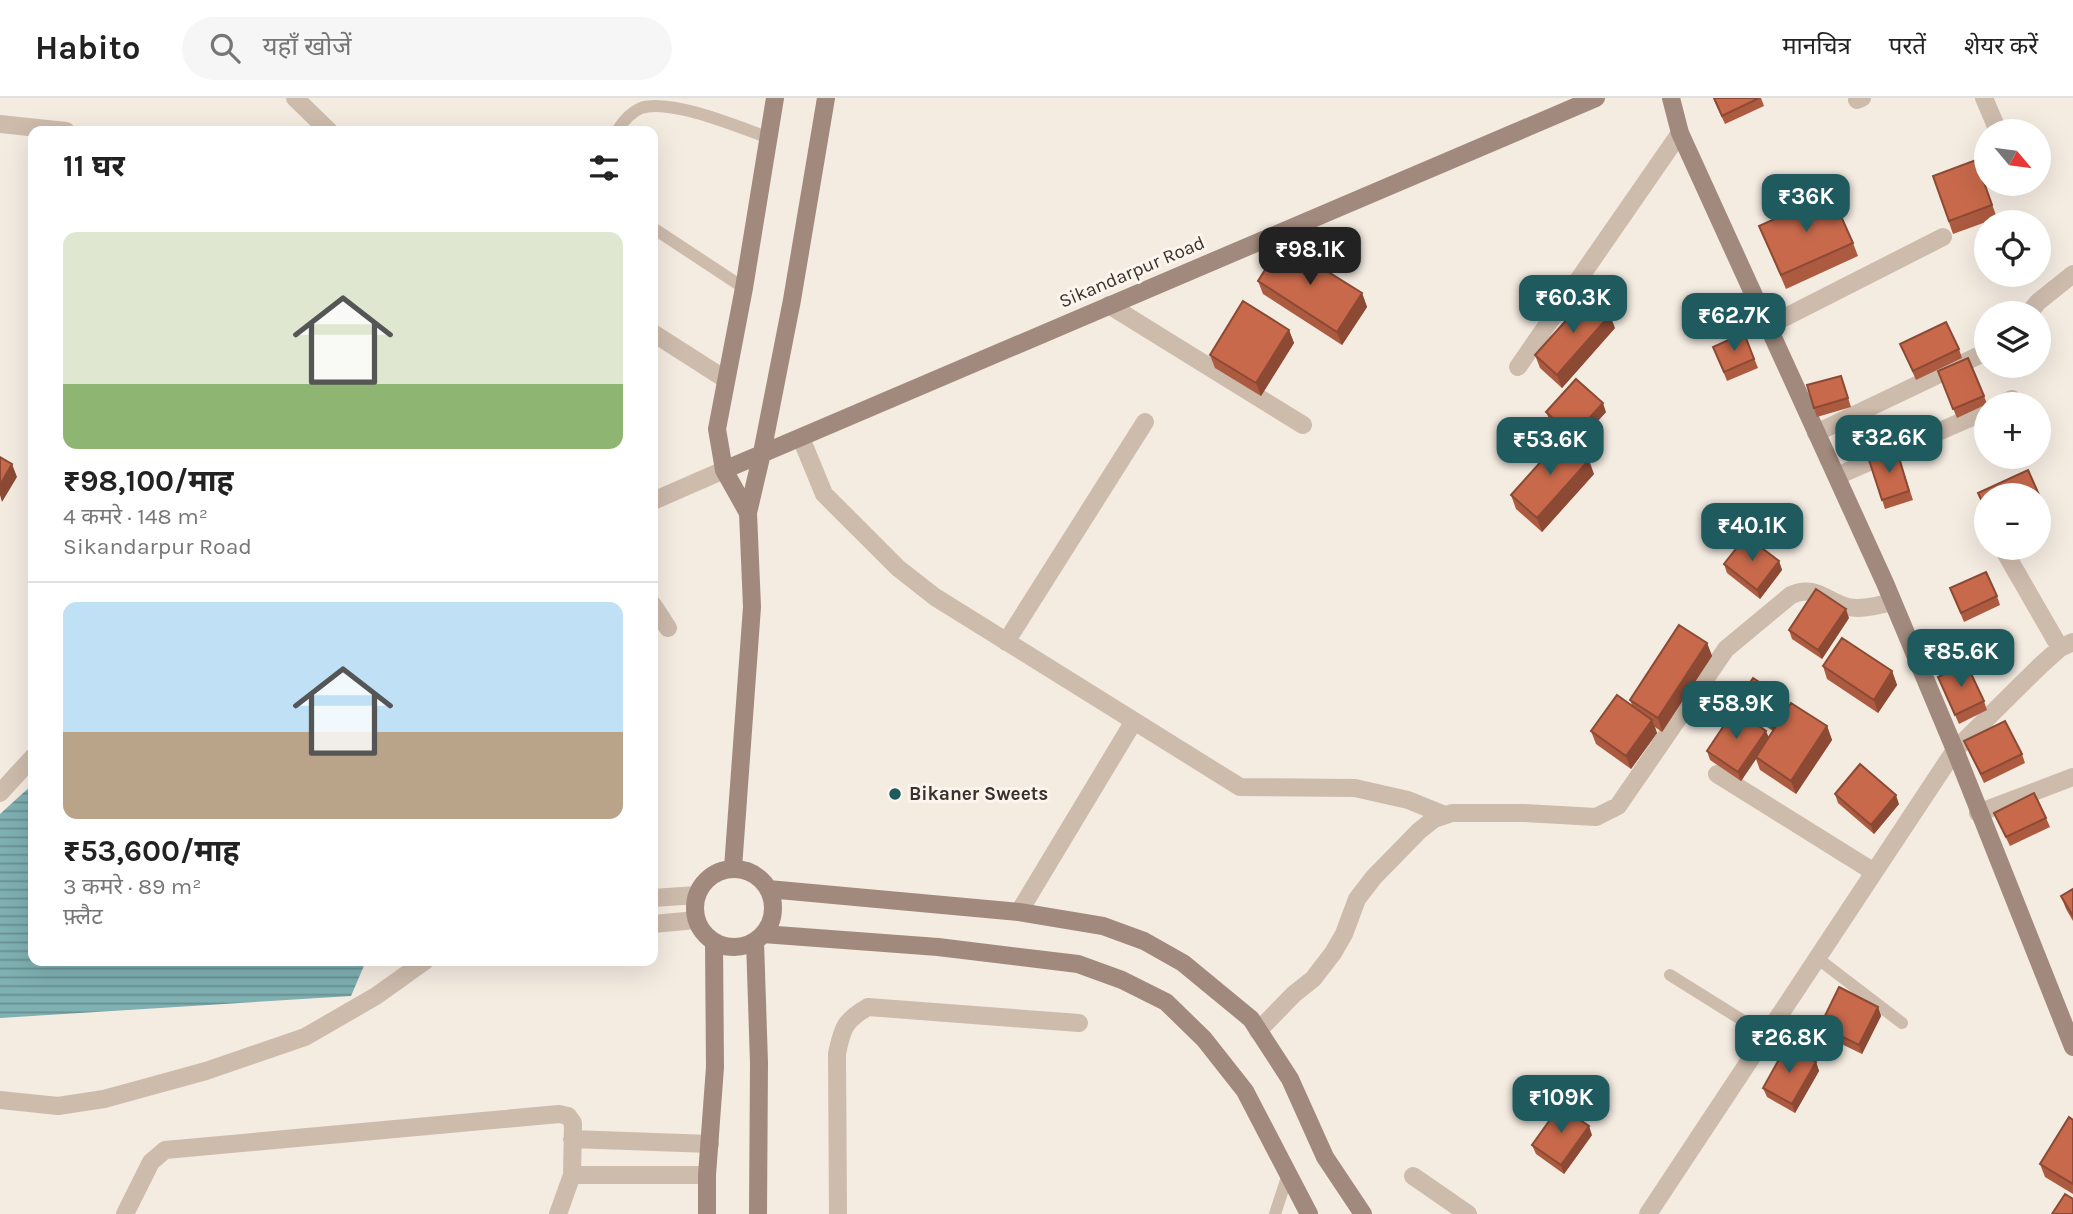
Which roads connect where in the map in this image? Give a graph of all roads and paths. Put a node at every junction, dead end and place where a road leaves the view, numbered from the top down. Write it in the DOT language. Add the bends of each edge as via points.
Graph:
graph roads {
  1 [pos="295,98"];
  2 [pos="775,98"];
  3 [pos="826,98"];
  4 [pos="1596,98"];
  5 [pos="1671,98"];
  6 [pos="1984,98"];
  7 [pos="1993,119"];
  8 [pos="0,124"];
  9 [pos="324,126"];
  10 [pos="620,126"];
  11 [pos="28,127"];
  12 [pos="1680,133"];
  13 [pos="769,138"];
  14 [pos="658,231"];
  15 [pos="1943,237"];
  16 [pos="2073,274"];
  17 [pos="744,288"];
  18 [pos="2039,301"];
  19 [pos="1109,305"];
  20 [pos="1768,326"];
  21 [pos="658,337"];
  22 [pos="1974,358"];
  23 [pos="1518,368"];
  24 [pos="726,379"];
  25 [pos="1974,416"];
  26 [pos="1145,422"];
  27 [pos="1303,425"];
  28 [pos="1816,433"];
  29 [pos="801,438"];
  30 [pos="762,453"];
  31 [pos="724,470"];
  32 [pos="1838,477"];
  33 [pos="658,499"];
  34 [pos="748,513"];
  35 [pos="2010,560"];
  36 [pos="1893,602"];
  37 [pos="658,613"];
  38 [pos="668,628"];
  39 [pos="1006,642"];
  40 [pos="2066,645"];
  41 [pos="1134,721"];
  42 [pos="1955,750"];
  43 [pos="28,762"];
  44 [pos="1717,774"];
  45 [pos="2073,777"];
  46 [pos="0,793"];
  47 [pos="1978,813"];
  48 [pos="1445,815"];
  49 [pos="733,868"];
  50 [pos="1874,872"];
  51 [pos="768,888"];
  52 [pos="697,895"];
  53 [pos="658,898"];
  54 [pos="1018,912"];
  55 [pos="696,920"];
  56 [pos="658,924"];
  57 [pos="759,937"];
  58 [pos="714,942"];
  59 [pos="1817,958"];
  60 [pos="418,966"];
  61 [pos="1670,975"];
  62 [pos="1079,1023"];
  63 [pos="1902,1023"];
  64 [pos="1258,1031"];
  65 [pos="1766,1035"];
  66 [pos="2073,1047"];
  67 [pos="0,1100"];
  68 [pos="572,1139"];
  69 [pos="710,1144"];
  70 [pos="1288,1174"];
  71 [pos="572,1175"];
  72 [pos="707,1175"];
  73 [pos="1413,1176"];
  74 [pos="125,1214"];
  75 [pos="558,1214"];
  76 [pos="707,1214"];
  77 [pos="758,1214"];
  78 [pos="838,1214"];
  79 [pos="1275,1214"];
  80 [pos="1309,1214"];
  81 [pos="1363,1214"];
  82 [pos="1468,1214"];
  83 [pos="1648,1214"];
  1 -- 9 [label="street"];
  2 -- 13 [label="street"];
  3 -- 30 [label="street"];
  4 -- 19 [label="street, Sikandarpur Road"];
  5 -- 12 [label="street"];
  6 -- 7 [label="street"];
  8 -- 11 [label="street"];
  10 -- 13 [label="lane" via="640,108 658,106 690,110"];
  12 -- 20 [label="street"];
  12 -- 23 [label="street"];
  13 -- 17 [label="street"];
  14 -- 17 [label="lane"];
  15 -- 20 [label="street"];
  16 -- 18 [label="street"];
  17 -- 24 [label="street"];
  19 -- 27 [label="street"];
  19 -- 29 [label="street, Sikandarpur Road"];
  20 -- 28 [label="street"];
  21 -- 24 [label="street"];
  22 -- 28 [label="street"];
  24 -- 31 [label="street" via="717,429"];
  25 -- 32 [label="street"];
  26 -- 39 [label="street"];
  28 -- 32 [label="street"];
  29 -- 30 [label="street, Sikandarpur Road"];
  29 -- 39 [label="street" via="824,494 898,568"];
  30 -- 31 [label="street, Sikandarpur Road"];
  30 -- 34 [label="street"];
  31 -- 33 [label="street"];
  31 -- 34 [label="street"];
  32 -- 36 [label="street"];
  34 -- 49 [label="street" via="752,607"];
  35 -- 40 [label="street"];
  36 -- 42 [label="street"];
  36 -- 48 [label="street" via="1860,608 1812,591 1791,595 1726,649 1618,806 1609,812 1596,817"];
  37 -- 38 [label="street"];
  39 -- 41 [label="street"];
  40 -- 42 [label="street" via="2008,695"];
  41 -- 48 [label="street" via="1240,787 1355,788 1408,800"];
  41 -- 54 [label="street"];
  42 -- 47 [label="street"];
  42 -- 50 [label="street"];
  43 -- 46 [label="street"];
  44 -- 50 [label="street"];
  45 -- 47 [label="street"];
  47 -- 66 [label="street"];
  48 -- 64 [label="street" via="1419,831 1374,877 1357,899 1333,953 1313,979"];
  49 -- 51 [label="street" via="755,874"];
  49 -- 52 [label="street" via="711,876"];
  50 -- 59 [label="street"];
  51 -- 54 [label="street"];
  51 -- 57 [label="street" via="773,907 768,926"];
  52 -- 53 [label="street"];
  52 -- 55 [label="street"];
  54 -- 64 [label="street" via="1103,926 1144,941 1183,963 1251,1019"];
  55 -- 56 [label="street"];
  55 -- 58 [label="street"];
  57 -- 58 [label="street" via="735,947"];
  57 -- 70 [label="street" via="938,947 1078,964 1122,980 1166,1002 1204,1039 1245,1091"];
  57 -- 77 [label="street"];
  58 -- 69 [label="street"];
  59 -- 63 [label="lane"];
  59 -- 65 [label="street"];
  60 -- 67 [label="street" via="305,1037 206,1071 104,1099 58,1106"];
  61 -- 65 [label="lane"];
  62 -- 78 [label="street" via="868,1007 849,1018 837,1054"];
  64 -- 81 [label="street" via="1290,1079 1325,1157"];
  65 -- 83 [label="street"];
  68 -- 69 [label="street"];
  68 -- 71 [label="street"];
  68 -- 74 [label="street" via="571,1118 559,1114 165,1150 151,1162"];
  69 -- 72 [label="street"];
  70 -- 79 [label="lane"];
  70 -- 80 [label="street"];
  71 -- 72 [label="street"];
  71 -- 75 [label="street"];
  72 -- 76 [label="street"];
  73 -- 82 [label="street"];
}
